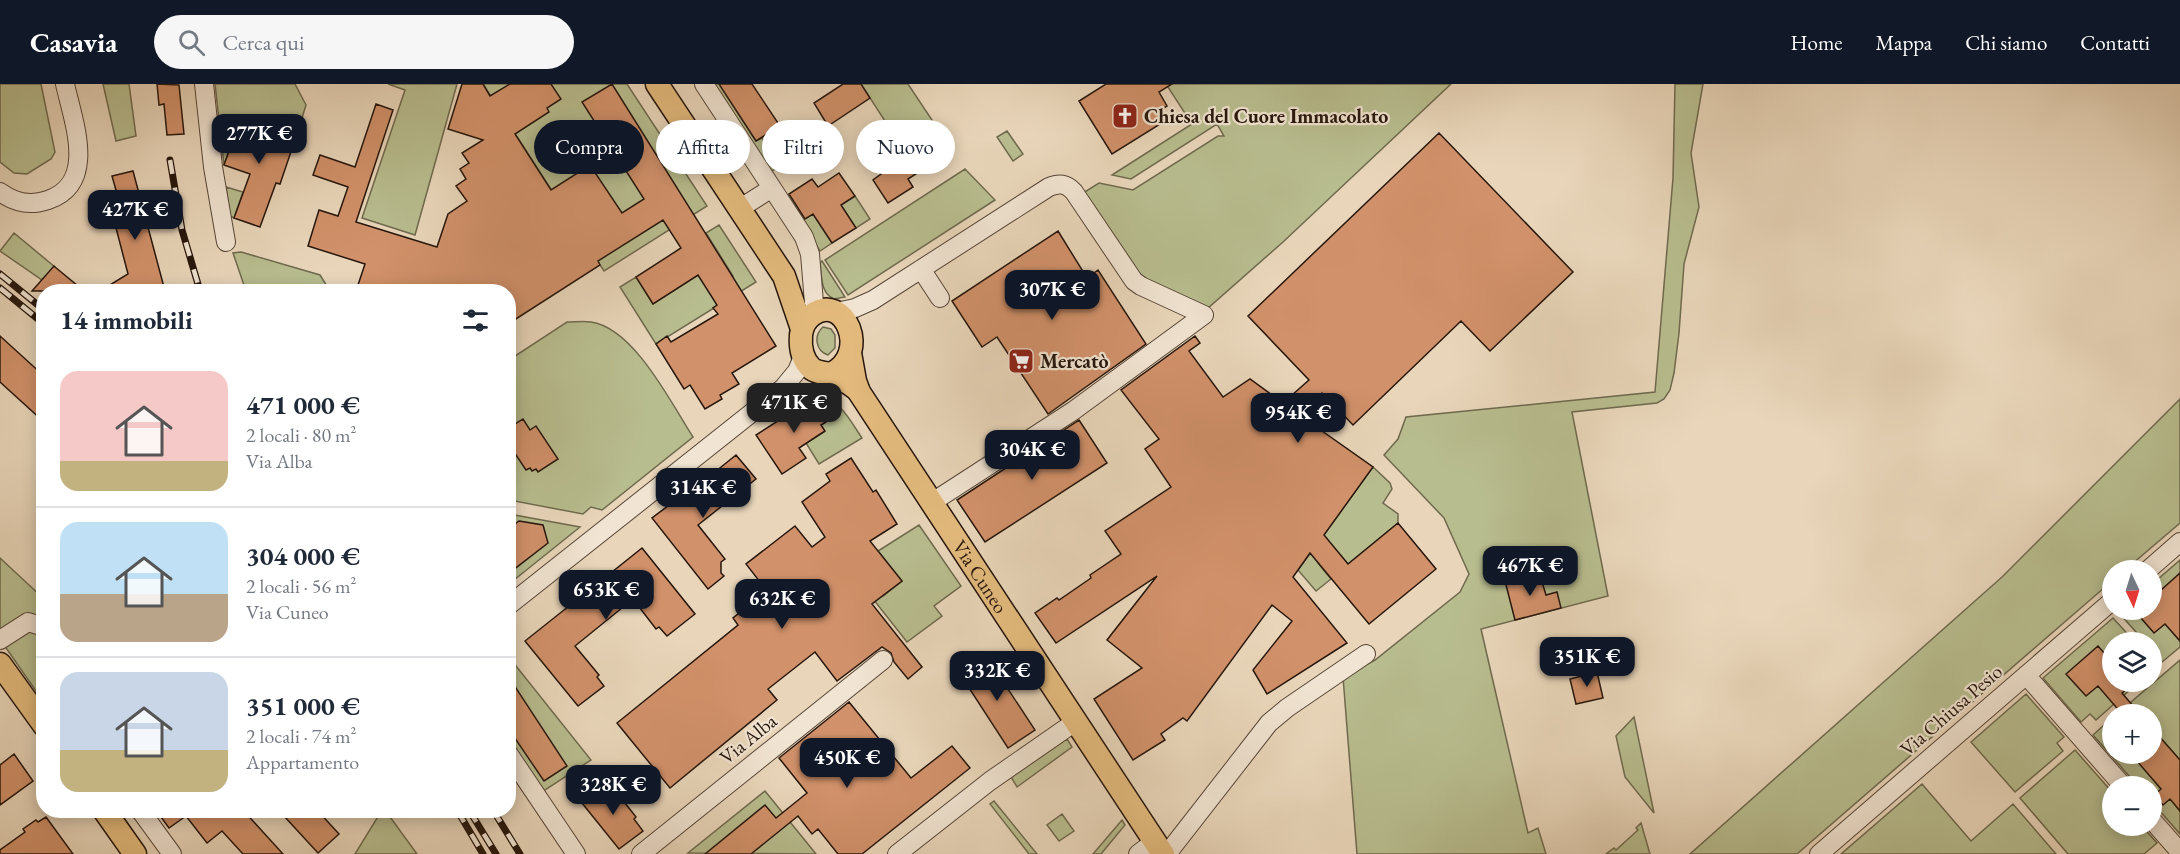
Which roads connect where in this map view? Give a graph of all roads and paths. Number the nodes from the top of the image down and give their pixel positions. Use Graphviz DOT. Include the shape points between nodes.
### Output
graph roads {
  1 [pos="64,84"];
  2 [pos="204,84"];
  3 [pos="657,84"];
  4 [pos="705,84"];
  5 [pos="772,188"];
  6 [pos="5,196"];
  7 [pos="739,209"];
  8 [pos="226,241"];
  9 [pos="921,269"];
  10 [pos="784,276"];
  11 [pos="940,298"];
  12 [pos="873,300"];
  13 [pos="825,308"];
  14 [pos="802,329"];
  15 [pos="850,330"];
  16 [pos="850,354"];
  17 [pos="803,357"];
  18 [pos="826,374"];
  19 [pos="783,388"];
  20 [pos="858,390"];
  21 [pos="931,503"];
  22 [pos="2180,542"];
  23 [pos="2159,560"];
  24 [pos="516,600"];
  25 [pos="2102,610"];
  26 [pos="36,624"];
  27 [pos="0,640"];
  28 [pos="1365,654"];
  29 [pos="883,660"];
  30 [pos="0,664"];
  31 [pos="2026,675"];
  32 [pos="36,714"];
  33 [pos="1075,722"];
  34 [pos="516,765"];
  35 [pos="2114,776"];
  36 [pos="117,818"];
  37 [pos="146,818"];
  38 [pos="2162,832"];
  39 [pos="1156,851"];
  40 [pos="2180,852"];
  41 [pos="135,854"];
  42 [pos="172,854"];
  43 [pos="576,854"];
  44 [pos="641,854"];
  45 [pos="897,854"];
  46 [pos="1819,854"];
  1 -- 6 [label="street" via="79,149 77,172 64,192 40,203"];
  2 -- 8 [label="street"];
  3 -- 7 [label="main road"];
  4 -- 5 [label="street"];
  5 -- 7 [label="street"];
  5 -- 13 [label="street" via="807,246"];
  7 -- 10 [label="main road"];
  9 -- 11 [label="street"];
  9 -- 12 [label="street"];
  9 -- 21 [label="street" via="1049,187 1061,184 1071,188 1138,284 1204,315 1073,411"];
  10 -- 13 [label="main road"];
  10 -- 14 [label="main road"];
  12 -- 13 [label="street" via="855,308"];
  12 -- 15 [label="street"];
  13 -- 14 [label="main road" via="807,318"];
  13 -- 15 [label="main road" via="842,316"];
  14 -- 17 [label="main road"];
  15 -- 16 [label="main road, Via Cuneo"];
  16 -- 18 [label="main road" via="842,368"];
  16 -- 20 [label="main road, Via Cuneo"];
  17 -- 18 [label="main road, Via Cuneo" via="814,370"];
  17 -- 19 [label="street"];
  18 -- 19 [label="street" via="799,378"];
  18 -- 20 [label="main road, Via Cuneo"];
  19 -- 24 [label="street" via="638,514"];
  20 -- 21 [label="main road, Via Cuneo"];
  21 -- 33 [label="main road, Via Cuneo"];
  22 -- 23 [label="street"];
  25 -- 31 [label="street, Via Chiusa Pesio"];
  26 -- 27 [label="street" via="28,622"];
  28 -- 39 [label="street, Via Cuneo" via="1269,723"];
  29 -- 44 [label="street, Via Alba"];
  30 -- 32 [label="main road"];
  31 -- 35 [label="street"];
  31 -- 46 [label="street, Via Chiusa Pesio"];
  33 -- 39 [label="main road, Via Cuneo"];
  33 -- 45 [label="street" via="990,781"];
  34 -- 43 [label="street"];
  36 -- 41 [label="main road"];
  37 -- 42 [label="street"];
  38 -- 40 [label="street"];
}
